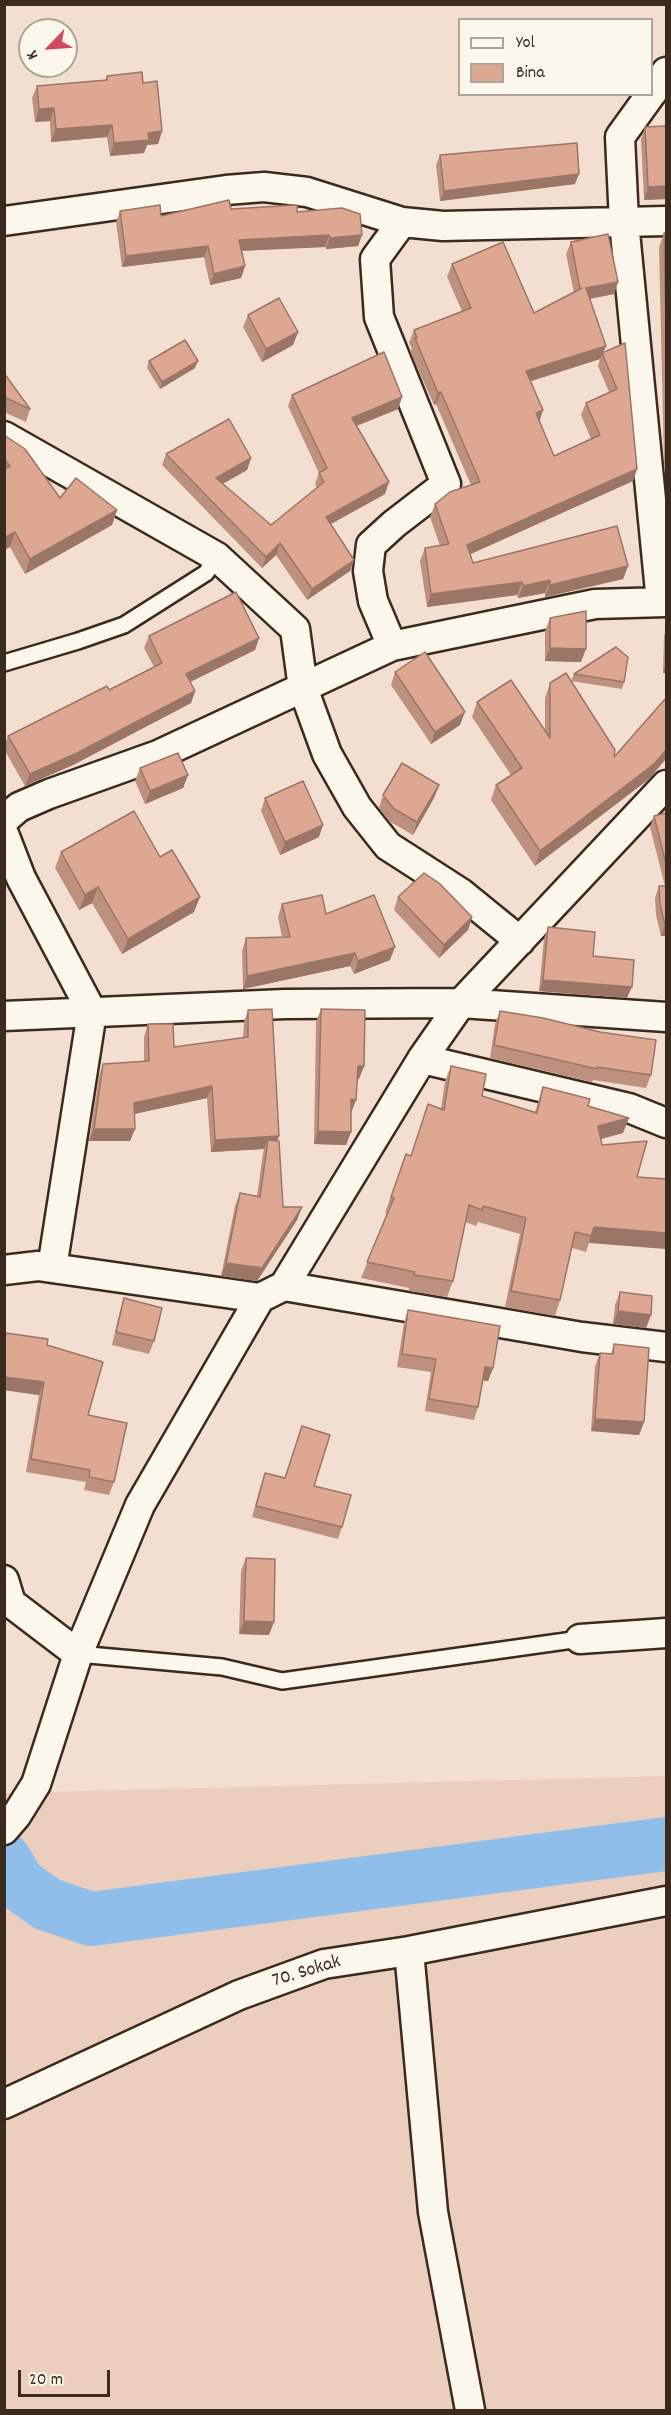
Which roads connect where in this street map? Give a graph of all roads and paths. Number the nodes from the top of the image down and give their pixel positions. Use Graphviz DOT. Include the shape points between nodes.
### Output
graph roads {
  1 [pos="666,72"];
  2 [pos="653,91"];
  3 [pos="650,96"];
  4 [pos="4,221"];
  5 [pos="666,221"];
  6 [pos="402,222"];
  7 [pos="624,222"];
  8 [pos="4,436"];
  9 [pos="217,557"];
  10 [pos="664,602"];
  11 [pos="392,646"];
  12 [pos="4,663"];
  13 [pos="303,688"];
  14 [pos="666,785"];
  15 [pos="4,820"];
  16 [pos="4,834"];
  17 [pos="520,941"];
  18 [pos="461,1003"];
  19 [pos="92,1012"];
  20 [pos="4,1016"];
  21 [pos="666,1017"];
  22 [pos="422,1059"];
  23 [pos="666,1123"];
  24 [pos="52,1268"];
  25 [pos="4,1270"];
  26 [pos="272,1292"];
  27 [pos="666,1347"];
  28 [pos="4,1580"];
  29 [pos="666,1633"];
  30 [pos="580,1639"];
  31 [pos="78,1654"];
  32 [pos="10,1823"];
  33 [pos="666,1901"];
  34 [pos="409,1951"];
  35 [pos="4,2104"];
  36 [pos="470,2410"];
  1 -- 2 [label="street"];
  3 -- 7 [label="street" via="620,137"];
  4 -- 6 [label="street" via="264,187 307,192"];
  5 -- 7 [label="street"];
  6 -- 7 [label="street" via="443,226"];
  6 -- 11 [label="street" via="375,259 379,317 446,484 371,545 368,571 373,601"];
  7 -- 10 [label="street"];
  8 -- 9 [label="street"];
  9 -- 12 [label="lane" via="206,573 124,625"];
  9 -- 13 [label="street" via="295,629"];
  10 -- 11 [label="street" via="595,604"];
  11 -- 13 [label="street"];
  13 -- 15 [label="street" via="158,755 19,807"];
  13 -- 17 [label="street" via="327,754 357,807 388,846 461,892"];
  14 -- 17 [label="street"];
  16 -- 19 [label="street" via="21,878"];
  17 -- 18 [label="street"];
  18 -- 19 [label="street" via="285,1004"];
  18 -- 21 [label="street"];
  18 -- 22 [label="street"];
  19 -- 20 [label="street"];
  19 -- 24 [label="street"];
  22 -- 23 [label="street" via="629,1108"];
  22 -- 26 [label="street"];
  24 -- 25 [label="street"];
  24 -- 26 [label="street"];
  26 -- 27 [label="street"];
  26 -- 31 [label="street" via="140,1505"];
  28 -- 31 [label="street" via="11,1603"];
  29 -- 30 [label="street"];
  30 -- 31 [label="lane" via="282,1681 222,1667"];
  31 -- 32 [label="street" via="36,1784"];
  33 -- 34 [label="street, 70. Sokak"];
  34 -- 35 [label="street, 70. Sokak" via="324,1964 239,1995"];
  34 -- 36 [label="street" via="433,2212"];
}
